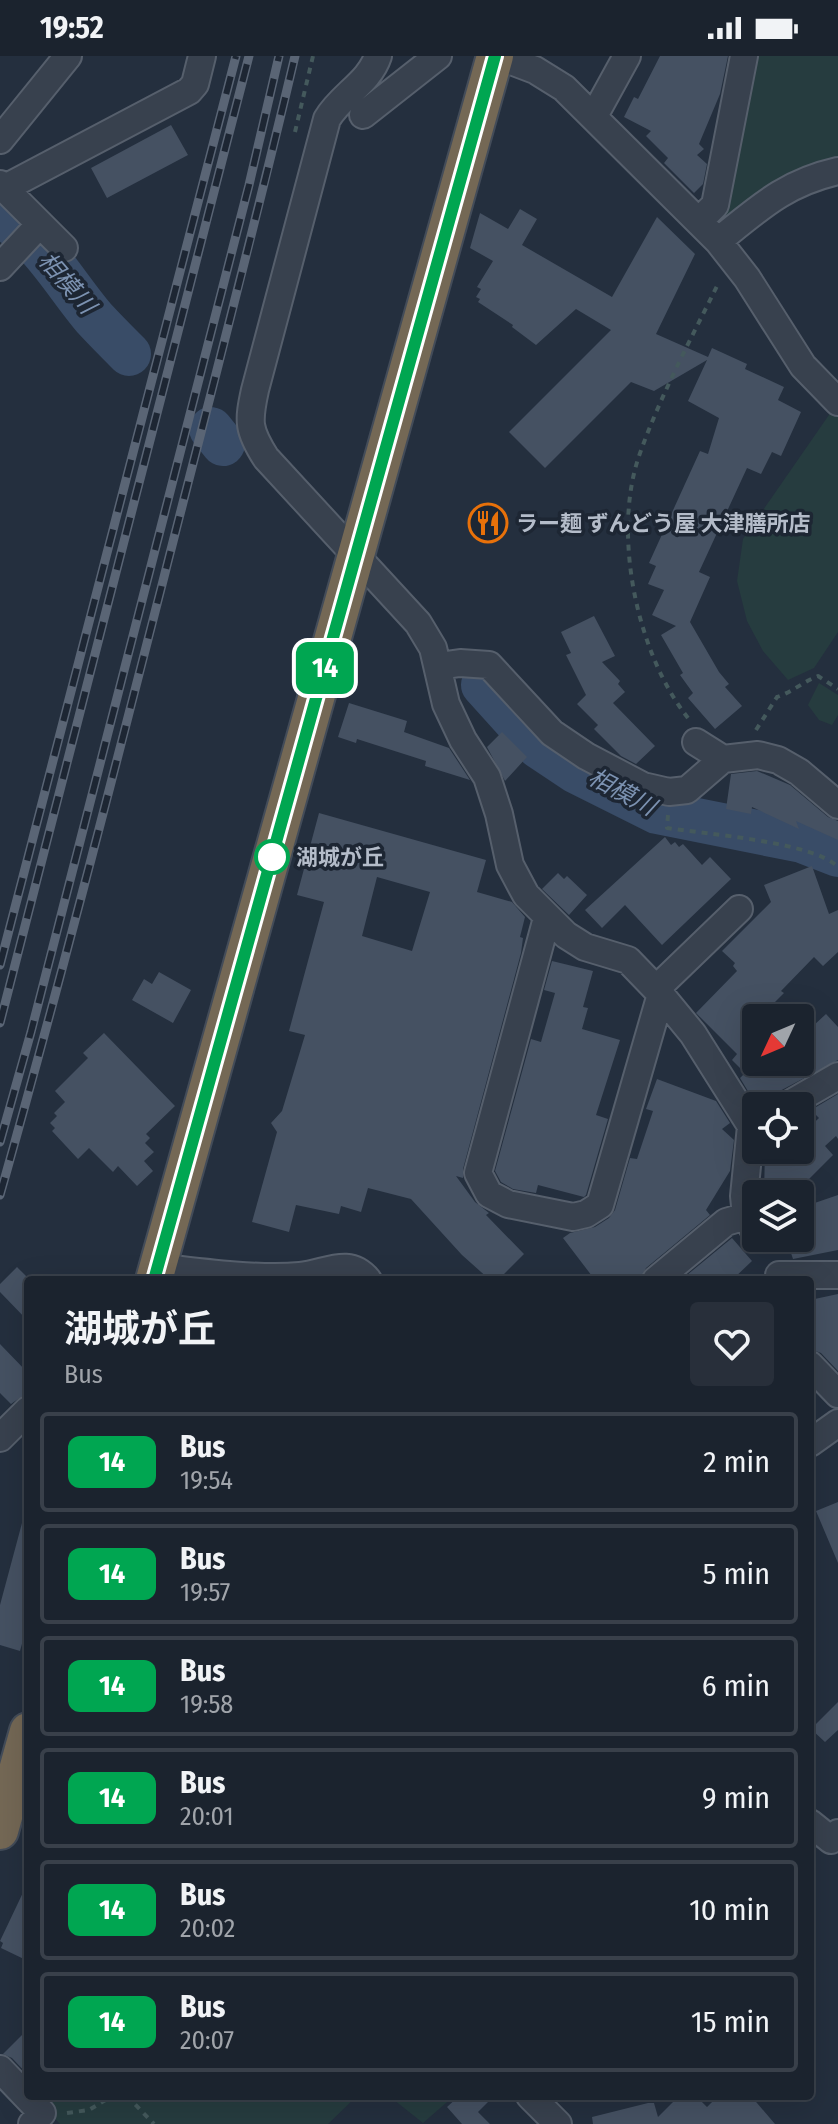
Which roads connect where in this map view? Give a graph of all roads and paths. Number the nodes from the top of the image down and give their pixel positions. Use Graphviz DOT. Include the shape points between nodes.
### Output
graph roads {
  1 [pos="46,56"];
  2 [pos="68,56"];
  3 [pos="202,56"];
  4 [pos="378,56"];
  5 [pos="438,56"];
  6 [pos="497,56"];
  7 [pos="627,56"];
  8 [pos="744,56"];
  9 [pos="0,111"];
  10 [pos="363,115"];
  11 [pos="594,116"];
  12 [pos="0,140"];
  13 [pos="838,171"];
  14 [pos="2,186"];
  15 [pos="699,221"];
  16 [pos="22,243"];
  17 [pos="64,248"];
  18 [pos="724,249"];
  19 [pos="838,402"];
  20 [pos="357,555"];
  21 [pos="439,666"];
  22 [pos="838,689"];
  23 [pos="754,732"];
  24 [pos="696,742"];
  25 [pos="723,759"];
  26 [pos="838,805"];
  27 [pos="667,826"];
  28 [pos="838,867"];
  29 [pos="739,909"];
  30 [pos="547,918"];
  31 [pos="659,991"];
  32 [pos="838,1076"];
  33 [pos="810,1092"];
  34 [pos="742,1108"];
  35 [pos="742,1226"];
  36 [pos="765,1252"];
  37 [pos="155,1274"];
  38 [pos="838,1275"];
  39 [pos="278,1276"];
  40 [pos="304,1276"];
  41 [pos="365,1276"];
  42 [pos="661,1276"];
  43 [pos="778,1276"];
  44 [pos="808,1276"];
  45 [pos="814,1369"];
  46 [pos="838,1394"];
  47 [pos="24,1414"];
  48 [pos="838,1423"];
  49 [pos="0,1438"];
  50 [pos="814,1440"];
  51 [pos="24,1745"];
  52 [pos="814,1826"];
  53 [pos="0,1831"];
  54 [pos="838,1833"];
  55 [pos="0,2069"];
  56 [pos="105,2100"];
  57 [pos="131,2100"];
  58 [pos="534,2100"];
  59 [pos="37,2118"];
  60 [pos="154,2124"];
  61 [pos="558,2124"];
  1 -- 9 [label="street"];
  2 -- 12 [label="street"];
  3 -- 14 [label="street" via="189,91"];
  4 -- 20 [label="street" via="374,68 327,119 249,420 266,458"];
  5 -- 10 [label="street"];
  6 -- 11 [label="street" via="551,79"];
  6 -- 20 [label="highway"];
  7 -- 11 [label="street"];
  8 -- 15 [label="street" via="715,205"];
  11 -- 15 [label="street"];
  13 -- 18 [label="street" via="809,177 774,196"];
  14 -- 16 [label="street"];
  15 -- 18 [label="street"];
  16 -- 17 [label="street"];
  18 -- 19 [label="street" via="803,366"];
  18 -- 24 [label="path" via="638,458 630,506 633,588 643,628 671,697 694,727"];
  20 -- 21 [label="street" via="418,623"];
  20 -- 37 [label="highway"];
  21 -- 25 [label="street" via="489,665 552,733 643,786 687,790"];
  21 -- 30 [label="street" via="446,704 487,777 510,865 526,895"];
  22 -- 23 [label="path" via="818,676 804,681 777,697"];
  24 -- 25 [label="street"];
  25 -- 26 [label="street" via="758,755 778,760"];
  27 -- 28 [label="path" via="803,850"];
  29 -- 31 [label="street"];
  30 -- 31 [label="street" via="585,947 628,960"];
  30 -- 31 [label="street" via="478,1173 489,1194 508,1204 573,1217 600,1205"];
  31 -- 34 [label="street"];
  32 -- 33 [label="street"];
  35 -- 42 [label="street" via="726,1222"];
  36 -- 43 [label="street"];
  37 -- 39 [label="street"];
  38 -- 44 [label="street"];
  40 -- 41 [label="street" via="349,1266"];
  45 -- 46 [label="street"];
  47 -- 49 [label="street"];
  48 -- 50 [label="street"];
  51 -- 53 [label="highway"];
  52 -- 54 [label="street" via="831,1840"];
  55 -- 59 [label="street"];
  56 -- 59 [label="path" via="89,2110"];
  57 -- 60 [label="path"];
  58 -- 61 [label="street"];
}
